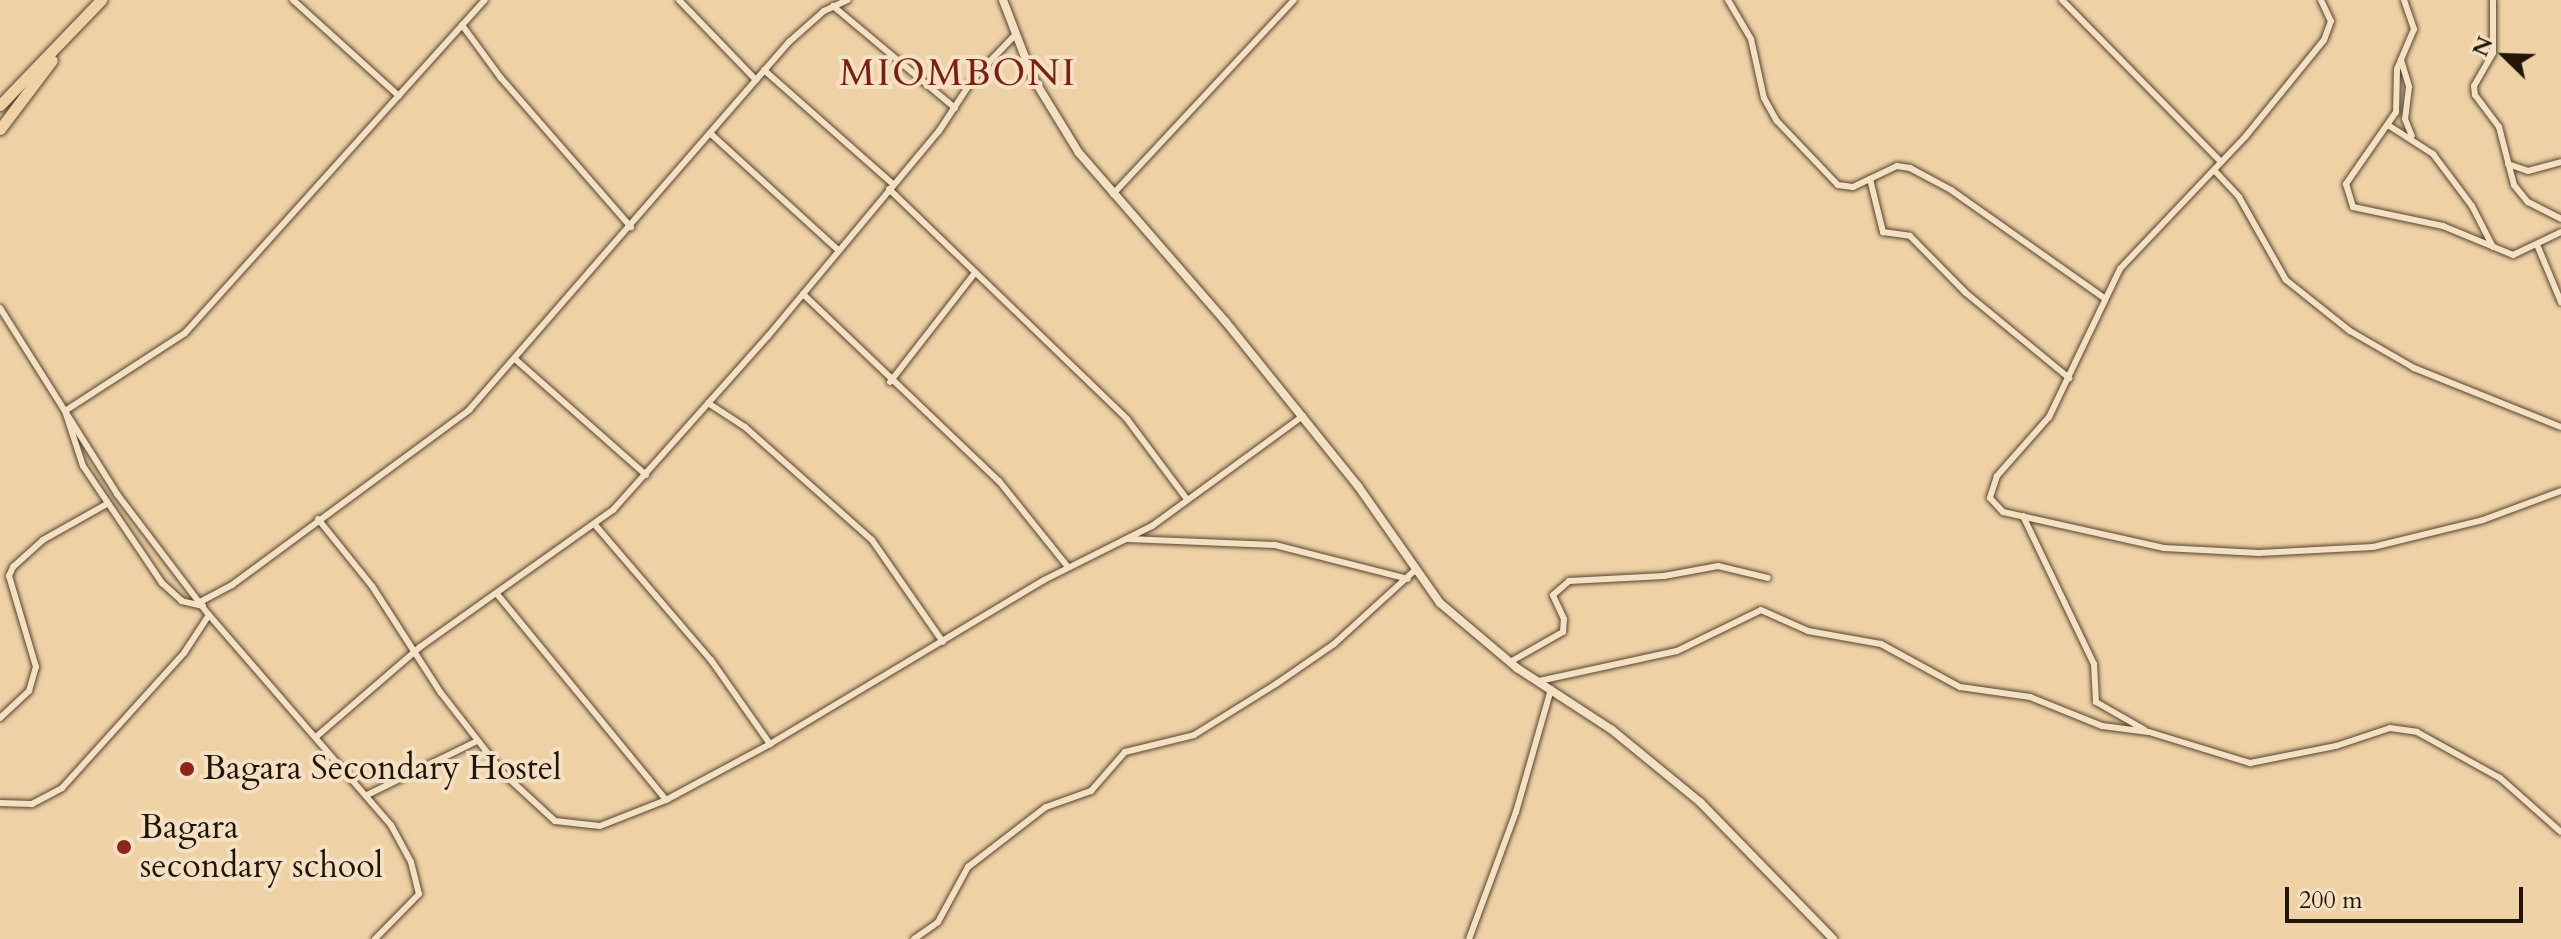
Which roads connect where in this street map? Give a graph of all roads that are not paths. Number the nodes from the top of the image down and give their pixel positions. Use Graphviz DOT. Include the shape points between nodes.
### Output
graph roads {
  1 [pos="101,0"];
  2 [pos="293,0"];
  3 [pos="485,0"];
  4 [pos="679,0"];
  5 [pos="848,0"];
  6 [pos="1003,0"];
  7 [pos="1294,0"];
  8 [pos="1728,0"];
  9 [pos="2062,0"];
  10 [pos="2321,0"];
  11 [pos="2404,0"];
  12 [pos="2493,0"];
  13 [pos="833,6"];
  14 [pos="462,25"];
  15 [pos="76,27"];
  16 [pos="1015,35"];
  17 [pos="2401,60"];
  18 [pos="764,70"];
  19 [pos="756,80"];
  20 [pos="399,96"];
  21 [pos="0,105"];
  22 [pos="955,108"];
  23 [pos="2,122"];
  24 [pos="2388,125"];
  25 [pos="711,134"];
  26 [pos="2412,136"];
  27 [pos="2221,162"];
  28 [pos="2561,162"];
  29 [pos="2508,164"];
  30 [pos="2214,170"];
  31 [pos="1870,179"];
  32 [pos="891,186"];
  33 [pos="1113,194"];
  34 [pos="2561,219"];
  35 [pos="631,227"];
  36 [pos="2561,232"];
  37 [pos="2538,247"];
  38 [pos="837,249"];
  39 [pos="2495,251"];
  40 [pos="975,273"];
  41 [pos="803,294"];
  42 [pos="2104,298"];
  43 [pos="2561,302"];
  44 [pos="0,308"];
  45 [pos="515,359"];
  46 [pos="2069,378"];
  47 [pos="890,382"];
  48 [pos="708,403"];
  49 [pos="65,411"];
  50 [pos="1303,416"];
  51 [pos="2561,427"];
  52 [pos="646,475"];
  53 [pos="2561,491"];
  54 [pos="1186,498"];
  55 [pos="107,504"];
  56 [pos="2023,516"];
  57 [pos="318,519"];
  58 [pos="596,526"];
  59 [pos="1125,539"];
  60 [pos="1068,567"];
  61 [pos="1411,575"];
  62 [pos="1768,578"];
  63 [pos="497,594"];
  64 [pos="201,604"];
  65 [pos="209,615"];
  66 [pos="943,642"];
  67 [pos="414,652"];
  68 [pos="1510,662"];
  69 [pos="1539,681"];
  70 [pos="1551,689"];
  71 [pos="0,718"];
  72 [pos="2149,732"];
  73 [pos="317,736"];
  74 [pos="477,741"];
  75 [pos="770,744"];
  76 [pos="367,795"];
  77 [pos="666,800"];
  78 [pos="0,803"];
  79 [pos="2561,832"];
  80 [pos="375,939"];
  81 [pos="914,939"];
  82 [pos="1469,939"];
  83 [pos="1833,939"];
  1 -- 15 [label="highway"];
  2 -- 20 [label="street"];
  3 -- 14 [label="street"];
  4 -- 19 [label="street"];
  5 -- 13 [label="street"];
  6 -- 16 [label="street"];
  7 -- 33 [label="street"];
  8 -- 31 [label="street" via="1751,39 1764,98 1777,121 1838,185 1853,187"];
  9 -- 27 [label="street"];
  10 -- 27 [label="street" via="2331,21 2324,40"];
  11 -- 17 [label="street" via="2414,29"];
  12 -- 29 [label="street" via="2493,53 2473,91 2499,127"];
  13 -- 18 [label="street" via="812,20"];
  13 -- 22 [label="street"];
  14 -- 20 [label="street"];
  14 -- 35 [label="street" via="510,89"];
  15 -- 21 [label="highway"];
  15 -- 23 [label="highway"];
  16 -- 22 [label="street" via="973,79"];
  16 -- 33 [label="street" via="1058,124"];
  17 -- 24 [label="street" via="2398,102"];
  17 -- 26 [label="street" via="2409,87 2405,119"];
  18 -- 19 [label="street"];
  18 -- 32 [label="street"];
  19 -- 25 [label="street"];
  20 -- 49 [label="street" via="185,333"];
  22 -- 32 [label="street"];
  24 -- 26 [label="street"];
  24 -- 39 [label="street" via="2346,184 2353,207 2443,226"];
  25 -- 35 [label="street"];
  25 -- 38 [label="street"];
  26 -- 39 [label="street" via="2468,199"];
  27 -- 30 [label="street"];
  28 -- 29 [label="street" via="2528,171"];
  29 -- 34 [label="street" via="2521,195"];
  30 -- 42 [label="street" via="2137,247"];
  30 -- 51 [label="street" via="2252,217 2286,280 2350,331 2414,368"];
  31 -- 42 [label="street" via="1897,166 1927,175"];
  31 -- 46 [label="street" via="1883,232 1910,236 1966,293"];
  32 -- 38 [label="street"];
  32 -- 40 [label="street"];
  33 -- 50 [label="street"];
  35 -- 45 [label="street"];
  36 -- 37 [label="street"];
  37 -- 39 [label="street" via="2513,255"];
  37 -- 43 [label="street"];
  38 -- 41 [label="street"];
  40 -- 47 [label="street"];
  40 -- 54 [label="street" via="1127,419"];
  41 -- 47 [label="street"];
  41 -- 48 [label="street"];
  42 -- 46 [label="street"];
  44 -- 49 [label="street"];
  45 -- 52 [label="street"];
  45 -- 57 [label="street" via="437,437"];
  46 -- 56 [label="street" via="2035,436 1991,484 1995,505"];
  47 -- 60 [label="street" via="999,481"];
  48 -- 52 [label="street"];
  48 -- 66 [label="street" via="745,427 849,517 890,561"];
  49 -- 55 [label="street" via="83,466"];
  49 -- 64 [label="street" via="117,494"];
  50 -- 54 [label="street"];
  50 -- 61 [label="street" via="1376,509"];
  52 -- 58 [label="street"];
  53 -- 56 [label="street" via="2483,520 2344,551 2164,548"];
  54 -- 59 [label="street" via="1152,526"];
  55 -- 64 [label="street" via="171,593"];
  55 -- 71 [label="street" via="43,540 13,567 9,576 36,667 29,691"];
  56 -- 72 [label="street" via="2094,664 2096,702"];
  57 -- 64 [label="street"];
  57 -- 67 [label="street" via="372,586"];
  58 -- 63 [label="street"];
  58 -- 75 [label="street" via="711,660"];
  59 -- 60 [label="street"];
  59 -- 61 [label="street" via="1275,545"];
  60 -- 66 [label="street"];
  61 -- 68 [label="street"];
  61 -- 81 [label="street" via="1334,644 1263,693 1194,735 1125,752 1091,791 1046,807 968,867 938,922"];
  62 -- 68 [label="street" via="1718,566 1664,576 1569,581 1553,595 1564,619 1563,632"];
  63 -- 67 [label="street"];
  63 -- 77 [label="street"];
  64 -- 65 [label="street"];
  65 -- 73 [label="street"];
  65 -- 78 [label="street" via="184,653 62,788 32,804"];
  66 -- 75 [label="street"];
  67 -- 73 [label="street"];
  67 -- 74 [label="street"];
  68 -- 69 [label="street"];
  69 -- 70 [label="street"];
  69 -- 72 [label="street" via="1677,651 1761,610 1808,631 1881,644 1960,687 2030,697 2102,726"];
  70 -- 82 [label="street" via="1516,812"];
  70 -- 83 [label="street" via="1700,802"];
  72 -- 79 [label="street" via="2250,763 2336,746 2390,728 2417,732 2500,778"];
  73 -- 76 [label="street"];
  74 -- 76 [label="street"];
  74 -- 77 [label="street" via="534,806 570,826 600,826"];
  75 -- 77 [label="street"];
  76 -- 80 [label="street" via="391,825 420,884 413,905"];
}
